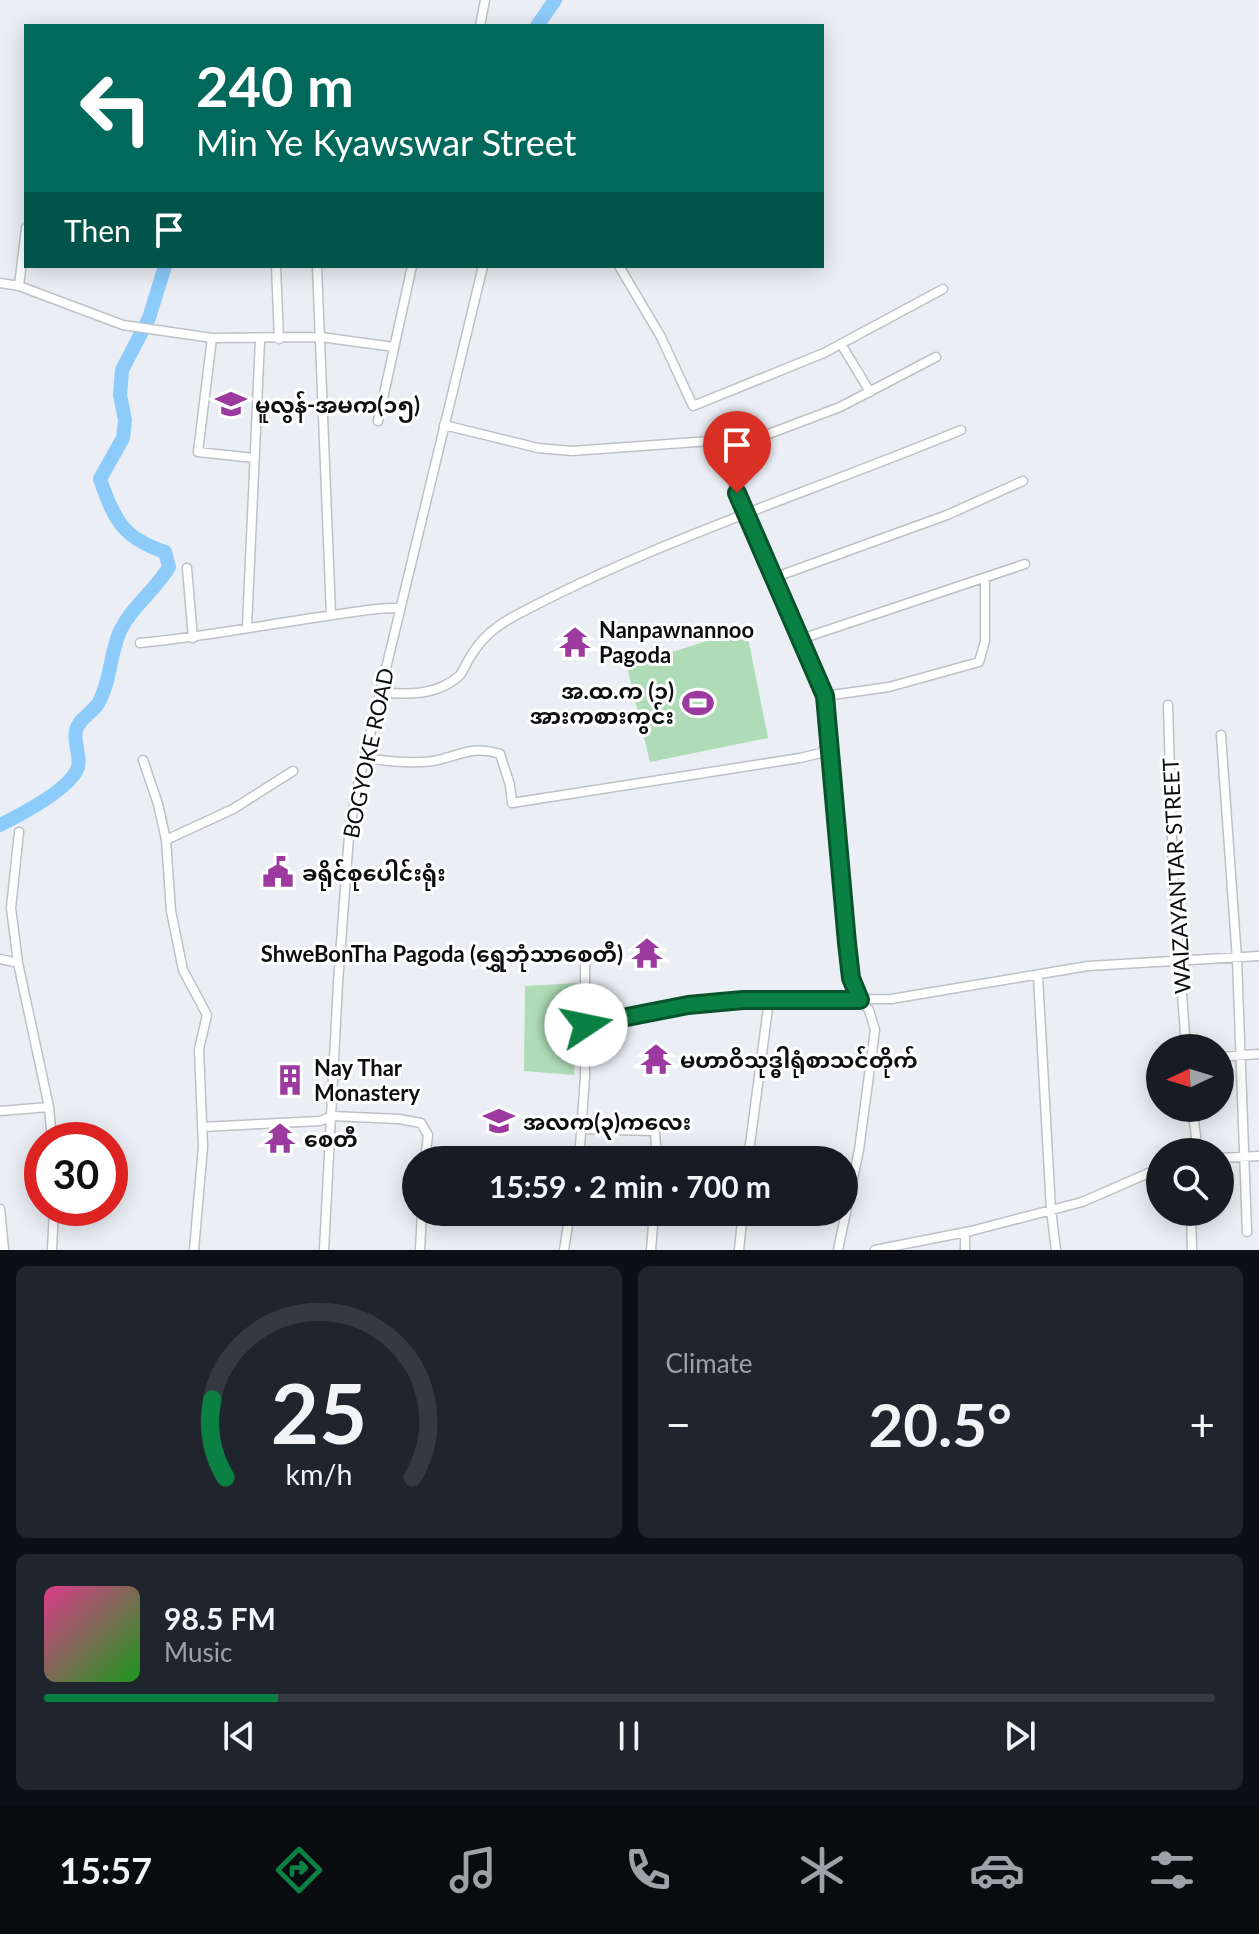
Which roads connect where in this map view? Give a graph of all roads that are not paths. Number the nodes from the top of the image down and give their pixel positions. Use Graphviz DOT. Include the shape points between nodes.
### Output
graph roads {
  1 [pos="485,0"];
  2 [pos="480,24"];
  3 [pos="24,245"];
  4 [pos="276,268"];
  5 [pos="317,268"];
  6 [pos="412,268"];
  7 [pos="483,268"];
  8 [pos="620,268"];
  9 [pos="0,283"];
  10 [pos="19,286"];
  11 [pos="943,289"];
  12 [pos="321,337"];
  13 [pos="212,338"];
  14 [pos="279,339"];
  15 [pos="260,340"];
  16 [pos="841,344"];
  17 [pos="394,347"];
  18 [pos="936,357"];
  19 [pos="870,392"];
  20 [pos="378,421"];
  21 [pos="444,425"];
  22 [pos="961,430"];
  23 [pos="721,452"];
  24 [pos="254,458"];
  25 [pos="1023,481"];
  26 [pos="745,514"];
  27 [pos="1025,564"];
  28 [pos="187,568"];
  29 [pos="773,578"];
  30 [pos="985,578"];
  31 [pos="400,608"];
  32 [pos="331,615"];
  33 [pos="247,627"];
  34 [pos="193,638"];
  35 [pos="801,639"];
  36 [pos="140,643"];
  37 [pos="379,692"];
  38 [pos="825,696"];
  39 [pos="1168,705"];
  40 [pos="1221,735"];
  41 [pos="829,740"];
  42 [pos="364,758"];
  43 [pos="143,760"];
  44 [pos="293,771"];
  45 [pos="19,832"];
  46 [pos="166,840"];
  47 [pos="1259,956"];
  48 [pos="0,959"];
  49 [pos="1237,959"];
  50 [pos="1179,960"];
  51 [pos="18,963"];
  52 [pos="585,966"];
  53 [pos="1038,976"];
  54 [pos="769,1000"];
  55 [pos="860,1000"];
  56 [pos="586,1025"];
  57 [pos="1185,1034"];
  58 [pos="1259,1054"];
  59 [pos="1240,1055"];
  60 [pos="1234,1056"];
  61 [pos="49,1107"];
  62 [pos="0,1111"];
  63 [pos="332,1116"];
  64 [pos="50,1122"];
  65 [pos="202,1127"];
  66 [pos="582,1129"];
  67 [pos="427,1146"];
  68 [pos="580,1146"];
  69 [pos="656,1146"];
  70 [pos="750,1146"];
  71 [pos="1259,1156"];
  72 [pos="1234,1157"];
  73 [pos="1246,1157"];
  74 [pos="1146,1174"];
  75 [pos="0,1209"];
  76 [pos="1051,1210"];
  77 [pos="53,1226"];
  78 [pos="421,1226"];
  79 [pos="568,1226"];
  80 [pos="653,1226"];
  81 [pos="742,1226"];
  82 [pos="1191,1226"];
  83 [pos="965,1232"];
  84 [pos="1247,1232"];
  85 [pos="4,1250"];
  86 [pos="52,1250"];
  87 [pos="194,1250"];
  88 [pos="324,1250"];
  89 [pos="420,1250"];
  90 [pos="564,1250"];
  91 [pos="651,1250"];
  92 [pos="739,1250"];
  93 [pos="838,1250"];
  94 [pos="875,1250"];
  95 [pos="965,1250"];
  96 [pos="1056,1250"];
  97 [pos="1192,1250"];
  1 -- 2 [label="street"];
  3 -- 10 [label="street"];
  4 -- 14 [label="street"];
  5 -- 12 [label="street"];
  6 -- 17 [label="street"];
  7 -- 21 [label="street, BOGYOKE ROAD"];
  8 -- 16 [label="street" via="693,406"];
  9 -- 10 [label="street"];
  10 -- 13 [label="street" via="123,325"];
  11 -- 16 [label="street"];
  12 -- 14 [label="street"];
  12 -- 17 [label="street"];
  12 -- 32 [label="street"];
  13 -- 15 [label="street"];
  13 -- 24 [label="street" via="198,452"];
  14 -- 15 [label="street"];
  15 -- 24 [label="street"];
  16 -- 19 [label="street"];
  17 -- 20 [label="street"];
  18 -- 19 [label="street"];
  19 -- 23 [label="street"];
  21 -- 23 [label="street" via="538,448 572,451 710,441"];
  21 -- 31 [label="street, BOGYOKE ROAD"];
  22 -- 26 [label="street"];
  23 -- 26 [label="street"];
  24 -- 33 [label="street"];
  25 -- 29 [label="street" via="947,515"];
  26 -- 29 [label="street"];
  26 -- 37 [label="street" via="510,619 483,636 460,675 441,685 413,696"];
  27 -- 30 [label="street"];
  28 -- 34 [label="street"];
  29 -- 35 [label="street"];
  30 -- 35 [label="street"];
  30 -- 38 [label="street" via="985,641 979,662 889,687"];
  31 -- 32 [label="street"];
  31 -- 37 [label="street, BOGYOKE ROAD"];
  32 -- 33 [label="street"];
  33 -- 34 [label="street"];
  34 -- 36 [label="street"];
  35 -- 38 [label="street"];
  37 -- 42 [label="street, BOGYOKE ROAD"];
  38 -- 41 [label="street"];
  39 -- 50 [label="street, WAIZAYANTAR STREET"];
  40 -- 49 [label="street"];
  41 -- 42 [label="street" via="821,753 800,758 512,803 500,754 483,749 398,763"];
  41 -- 55 [label="street" via="851,978"];
  42 -- 63 [label="street, BOGYOKE ROAD" via="349,836"];
  43 -- 46 [label="street"];
  44 -- 46 [label="street" via="233,809"];
  45 -- 51 [label="street" via="11,908"];
  46 -- 65 [label="street" via="171,911 183,970 207,1015 199,1049"];
  47 -- 49 [label="street"];
  48 -- 51 [label="street"];
  49 -- 50 [label="street"];
  49 -- 59 [label="street"];
  50 -- 53 [label="street" via="1088,966"];
  50 -- 57 [label="street, WAIZAYANTAR STREET"];
  51 -- 61 [label="street"];
  52 -- 56 [label="street"];
  53 -- 55 [label="street"];
  53 -- 76 [label="street"];
  54 -- 55 [label="street"];
  54 -- 56 [label="street" via="688,1005"];
  54 -- 70 [label="street"];
  55 -- 93 [label="street" via="875,1030 859,1150"];
  56 -- 66 [label="street"];
  58 -- 59 [label="street"];
  59 -- 60 [label="street"];
  59 -- 73 [label="street"];
  61 -- 62 [label="street"];
  61 -- 64 [label="street"];
  63 -- 65 [label="street"];
  63 -- 67 [label="street" via="421,1123"];
  63 -- 88 [label="street, BOGYOKE ROAD"];
  65 -- 87 [label="street"];
  66 -- 68 [label="street"];
  66 -- 69 [label="street" via="652,1131"];
  71 -- 73 [label="street"];
  72 -- 73 [label="street"];
  73 -- 84 [label="street"];
  74 -- 76 [label="street"];
  75 -- 85 [label="street"];
  76 -- 83 [label="street"];
  76 -- 96 [label="street"];
  77 -- 86 [label="street"];
  78 -- 89 [label="street"];
  79 -- 90 [label="street"];
  80 -- 91 [label="street"];
  81 -- 92 [label="street"];
  82 -- 97 [label="street"];
  83 -- 94 [label="street"];
  83 -- 95 [label="street"];
}
